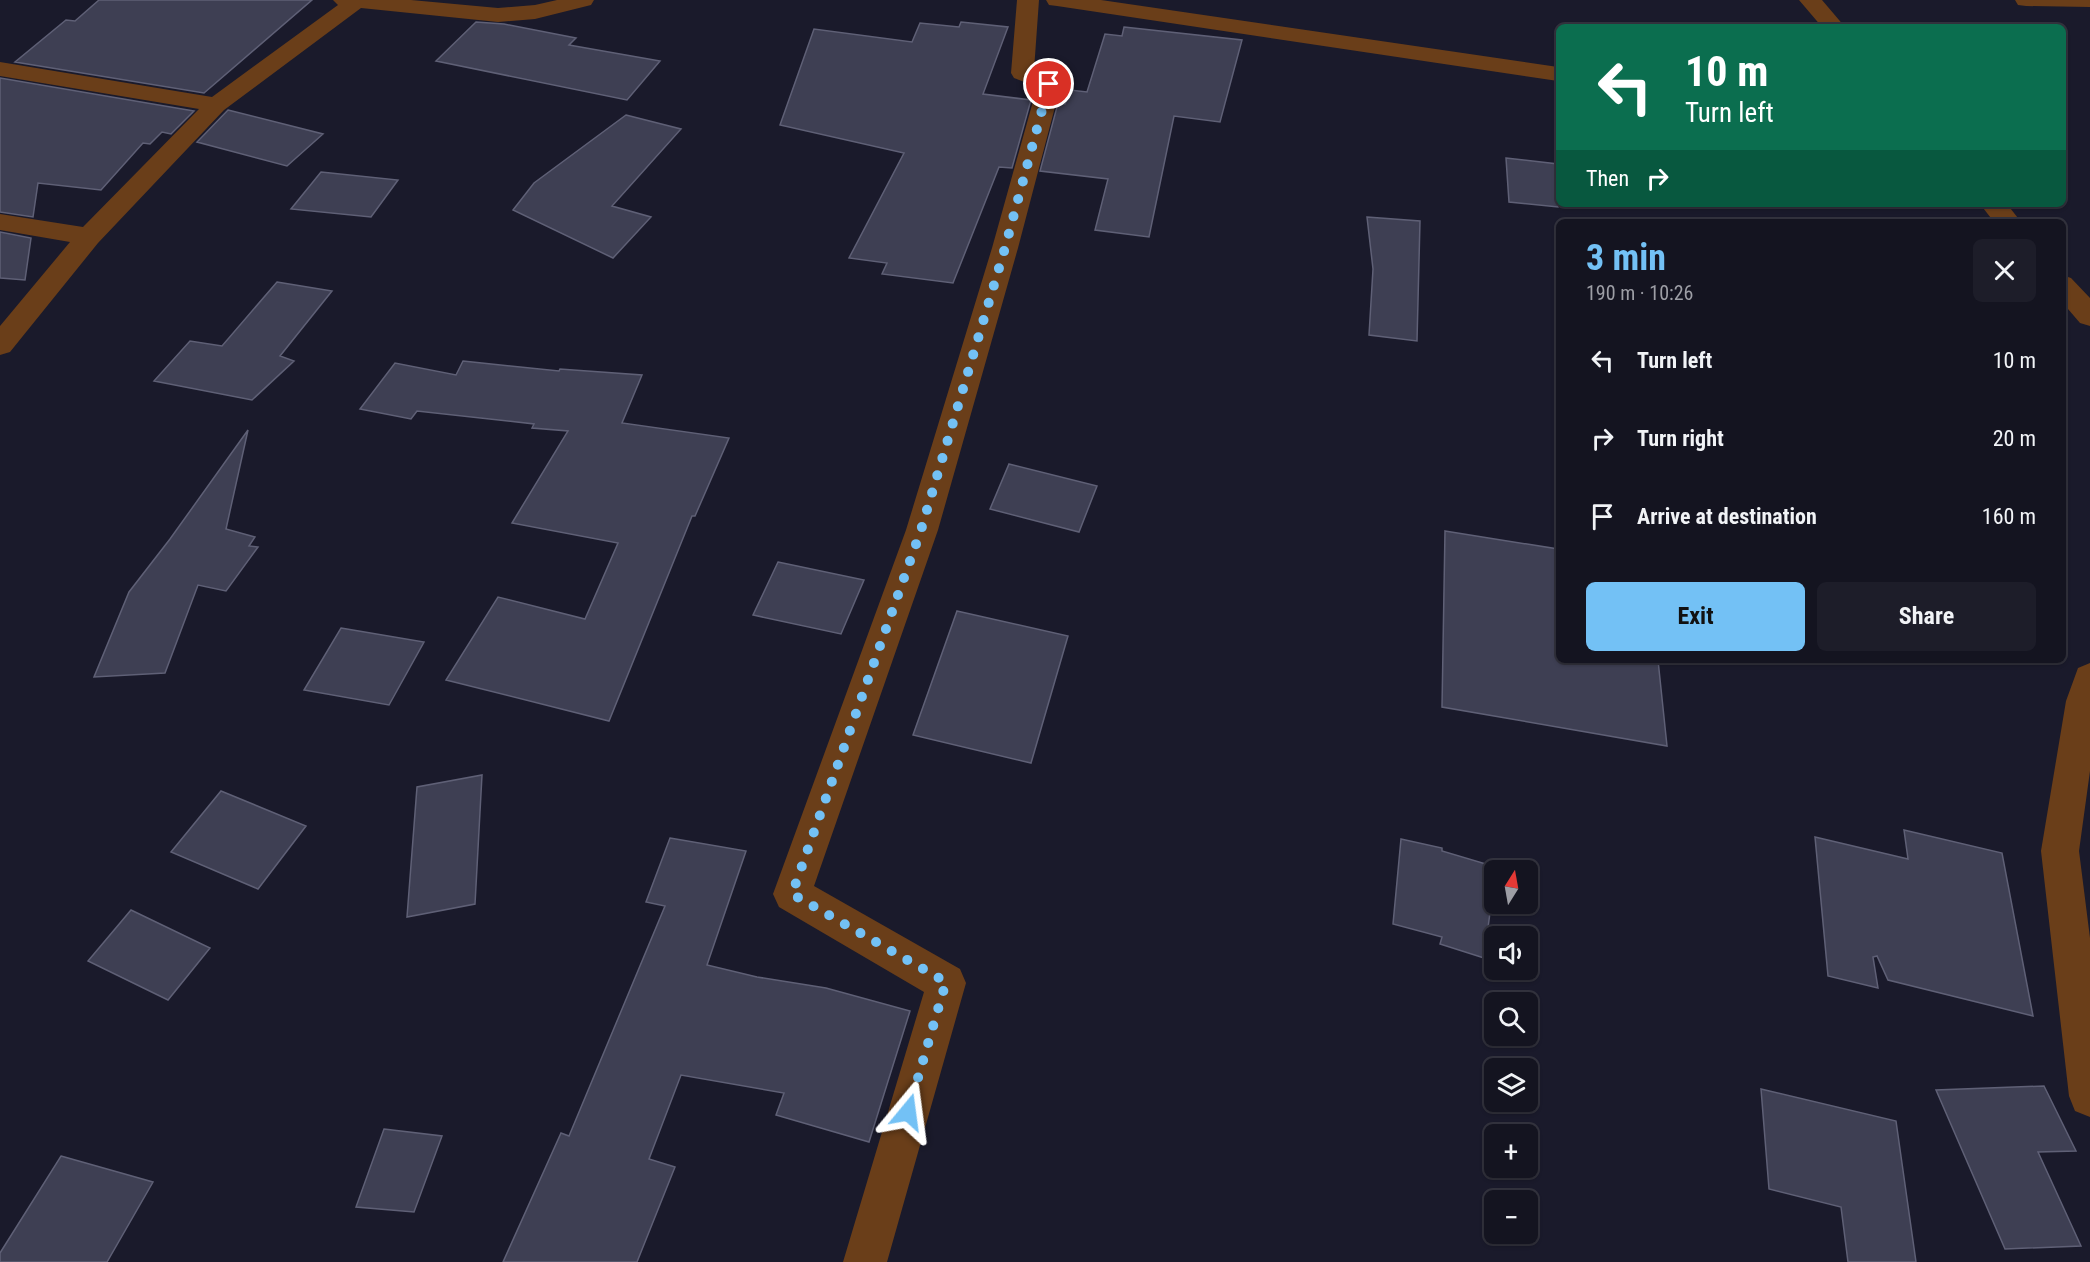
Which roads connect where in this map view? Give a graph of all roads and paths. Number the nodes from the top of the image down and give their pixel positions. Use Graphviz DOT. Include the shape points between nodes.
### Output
graph roads {
  1 [pos="583,0"];
  2 [pos="1028,0"];
  3 [pos="1057,0"];
  4 [pos="1810,0"];
  5 [pos="2026,0"];
  6 [pos="353,1"];
  7 [pos="2090,1"];
  8 [pos="1831,24"];
  9 [pos="0,69"];
  10 [pos="1556,74"];
  11 [pos="216,105"];
  12 [pos="1996,207"];
  13 [pos="2006,219"];
  14 [pos="0,222"];
  15 [pos="89,237"];
  16 [pos="2066,289"];
  17 [pos="2090,316"];
  18 [pos="0,345"];
  19 [pos="2090,678"];
  20 [pos="2090,1096"];
  21 [pos="865,1262"];
  1 -- 6 [label="street" via="535,12 498,15"];
  2 -- 21 [label="street" via="1022,73 1049,84 1002,260 921,530 792,894 946,982"];
  3 -- 10 [label="street"];
  4 -- 8 [label="street"];
  5 -- 7 [label="street"];
  6 -- 11 [label="street"];
  9 -- 11 [label="street"];
  11 -- 15 [label="street"];
  12 -- 13 [label="street"];
  14 -- 15 [label="street"];
  15 -- 18 [label="street"];
  16 -- 17 [label="street"];
  19 -- 20 [label="street" via="2060,851"];
}
